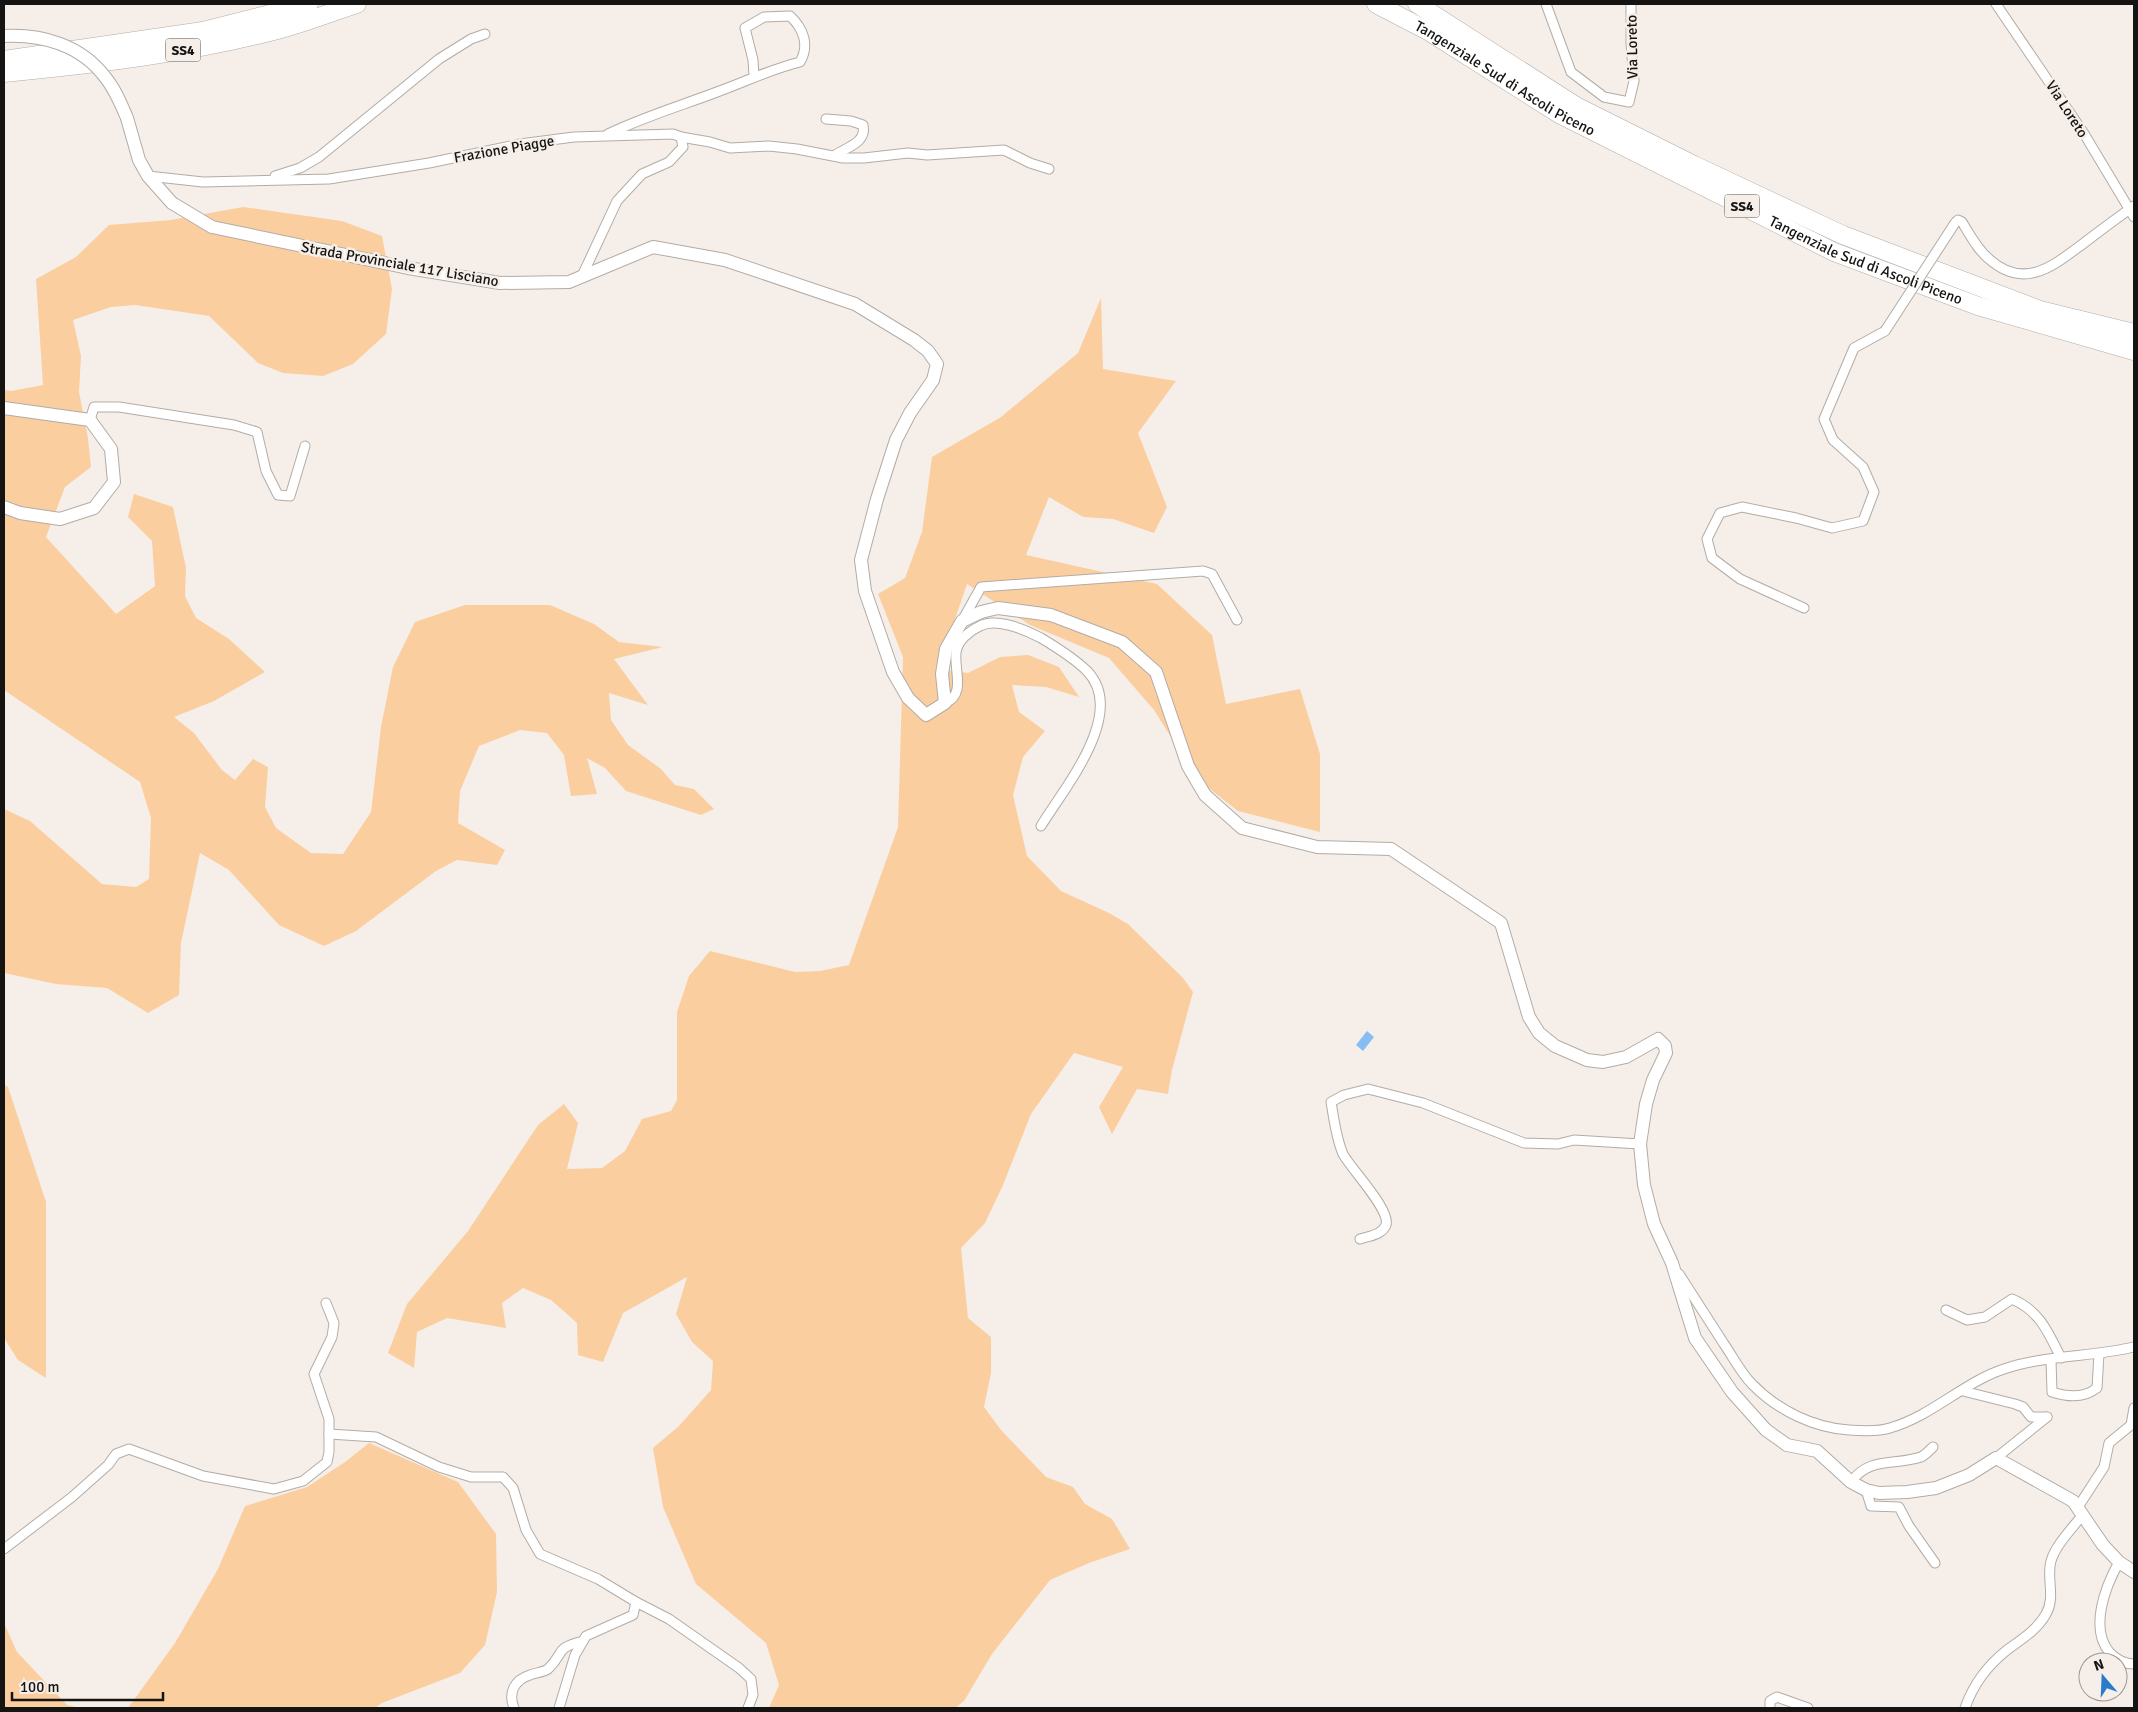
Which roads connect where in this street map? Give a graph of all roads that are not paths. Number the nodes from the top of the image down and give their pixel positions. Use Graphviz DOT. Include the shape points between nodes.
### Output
graph roads {
  1 [pos="309,4"];
  2 [pos="357,4"];
  3 [pos="1376,4"];
  4 [pos="1417,4"];
  5 [pos="1546,4"];
  6 [pos="1631,4"];
  7 [pos="1996,4"];
  8 [pos="485,34"];
  9 [pos="4,36"];
  10 [pos="6,64"];
  11 [pos="754,76"];
  12 [pos="826,120"];
  13 [pos="603,136"];
  14 [pos="681,137"];
  15 [pos="835,155"];
  16 [pos="1048,169"];
  17 [pos="148,176"];
  18 [pos="245,181"];
  19 [pos="2133,210"];
  20 [pos="582,276"];
  21 [pos="2134,333"];
  22 [pos="2134,351"];
  23 [pos="4,408"];
  24 [pos="90,420"];
  25 [pos="305,446"];
  26 [pos="4,507"];
  27 [pos="1804,608"];
  28 [pos="1237,620"];
  29 [pos="962,621"];
  30 [pos="945,703"];
  31 [pos="1040,826"];
  32 [pos="1640,1144"];
  33 [pos="1360,1239"];
  34 [pos="1672,1264"];
  35 [pos="326,1303"];
  36 [pos="1946,1310"];
  37 [pos="2134,1347"];
  38 [pos="2099,1354"];
  39 [pos="2061,1358"];
  40 [pos="2051,1360"];
  41 [pos="1963,1391"];
  42 [pos="2134,1408"];
  43 [pos="329,1434"];
  44 [pos="1934,1447"];
  45 [pos="1996,1458"];
  46 [pos="1851,1482"];
  47 [pos="1866,1490"];
  48 [pos="2080,1510"];
  49 [pos="4,1549"];
  50 [pos="2120,1562"];
  51 [pos="1935,1563"];
  52 [pos="2134,1572"];
  53 [pos="636,1602"];
  54 [pos="583,1641"];
  55 [pos="2134,1664"];
  56 [pos="514,1708"];
  57 [pos="559,1708"];
  58 [pos="748,1708"];
  59 [pos="1770,1708"];
  60 [pos="1808,1708"];
  61 [pos="1965,1708"];
  1 -- 10 [label="highway, SS4" via="203,31"];
  2 -- 10 [label="highway, SS4" via="282,28 209,46 115,61"];
  3 -- 22 [label="highway, Tangenziale Sud di Ascoli Piceno / SS4" via="1428,30 1559,114 1834,252 1978,306"];
  4 -- 21 [label="highway, Tangenziale Sud di Ascoli Piceno / SS4" via="1576,106 1843,235 2040,310"];
  5 -- 6 [label="street, Via Loreto" via="1571,72 1604,97 1628,102 1634,81"];
  7 -- 19 [label="street, Via Loreto"];
  8 -- 18 [label="street" via="439,59 319,157 283,175"];
  9 -- 17 [label="street, Strada Provinciale 117 Lisciano, bridge" via="39,37 60,43 78,52 106,77 127,118 139,160"];
  11 -- 11 [label="street" via="800,62 805,38 790,16 764,17 745,28"];
  11 -- 13 [label="street" via="714,94 641,118"];
  12 -- 15 [label="street" via="863,125 862,138"];
  13 -- 14 [label="street, Frazione Piagge" via="672,134"];
  13 -- 18 [label="street, Frazione Piagge" via="520,144 329,179"];
  14 -- 15 [label="street, Frazione Piagge" via="730,148 769,146"];
  14 -- 20 [label="street" via="683,147 669,162 642,174 617,201"];
  15 -- 16 [label="street, Frazione Piagge" via="864,158 1004,150"];
  17 -- 18 [label="street, Frazione Piagge" via="203,182"];
  17 -- 20 [label="street, Strada Provinciale 117 Lisciano" via="172,203 212,227 408,268 500,283 569,282"];
  19 -- 27 [label="street, bridge" via="2056,264 2034,273 2019,274 2001,268 1981,252 1962,222 1958,220 1955,223 1885,331 1854,348 1824,419 1833,440 1863,467 1874,492 1863,521 1832,528 1742,507 1720,512 1707,539 1712,558 1740,579"];
  20 -- 30 [label="street, Strada Provinciale 117 Lisciano" via="653,247 725,260 855,304 928,351 937,364 933,380 896,440 861,560 864,591 892,672 908,698 926,715"];
  23 -- 24 [label="street"];
  24 -- 25 [label="street" via="94,407 119,407 234,425 257,432 266,470 278,495 290,496"];
  24 -- 26 [label="street" via="111,449 114,482 94,508 60,519 20,513"];
  28 -- 29 [label="street" via="1212,574 1202,571 981,587"];
  29 -- 30 [label="street" via="946,649 942,674"];
  29 -- 32 [label="street" via="998,608 1051,614 1122,642 1156,672 1188,766 1205,795 1242,828 1317,847 1391,849 1501,924 1529,1017 1539,1033 1554,1046 1587,1060 1603,1062 1626,1057 1658,1039 1666,1046 1666,1053 1651,1088"];
  30 -- 31 [label="street" via="952,701 957,693 956,652 966,634 982,624 1006,624 1028,630 1088,672 1099,691 1101,712 1098,725 1080,765"];
  32 -- 33 [label="street" via="1574,1140 1558,1144 1524,1143 1423,1103 1368,1089 1344,1096 1331,1102 1336,1132 1344,1154 1375,1197 1386,1220 1380,1233"];
  32 -- 34 [label="street" via="1644,1185 1654,1224"];
  34 -- 41 [label="street" via="1752,1384 1771,1401 1809,1422 1838,1430 1890,1429"];
  34 -- 46 [label="street" via="1695,1338 1732,1392 1766,1430 1788,1445 1816,1451"];
  35 -- 43 [label="street" via="334,1323 332,1337 314,1374 329,1419"];
  36 -- 39 [label="street" via="1968,1320 1985,1317 2012,1299 2032,1310"];
  37 -- 38 [label="street"];
  38 -- 39 [label="street"];
  38 -- 40 [label="street" via="2097,1388 2088,1395 2052,1392"];
  39 -- 40 [label="street"];
  40 -- 41 [label="street" via="2004,1368"];
  41 -- 45 [label="street" via="2015,1404 2030,1417 2047,1417"];
  42 -- 48 [label="street" via="2131,1425 2109,1443 2104,1467"];
  43 -- 49 [label="street" via="326,1462 321,1468 302,1481 274,1489 203,1476 130,1449 116,1454 72,1497"];
  43 -- 53 [label="street" via="376,1438 439,1467 471,1477 503,1477 513,1488 526,1530 540,1554 598,1579"];
  44 -- 46 [label="street" via="1922,1457 1868,1466"];
  45 -- 47 [label="street" via="1969,1475 1936,1488 1879,1493"];
  45 -- 48 [label="street" via="2073,1501"];
  46 -- 47 [label="street"];
  47 -- 51 [label="street" via="1872,1506 1899,1507"];
  48 -- 50 [label="street" via="2103,1545"];
  48 -- 61 [label="street" via="2051,1561 2052,1592 2048,1612 2030,1634 2001,1655 1987,1670"];
  50 -- 52 [label="street"];
  50 -- 55 [label="street" via="2107,1587 2101,1635 2114,1658"];
  53 -- 54 [label="street" via="633,1615 586,1636"];
  53 -- 58 [label="street" via="669,1619 751,1679 753,1695"];
  54 -- 56 [label="street" via="568,1644 547,1670 527,1676 516,1684 510,1698"];
  54 -- 57 [label="street" via="574,1655"];
  59 -- 60 [label="street" via="1770,1701 1777,1697"];
}
